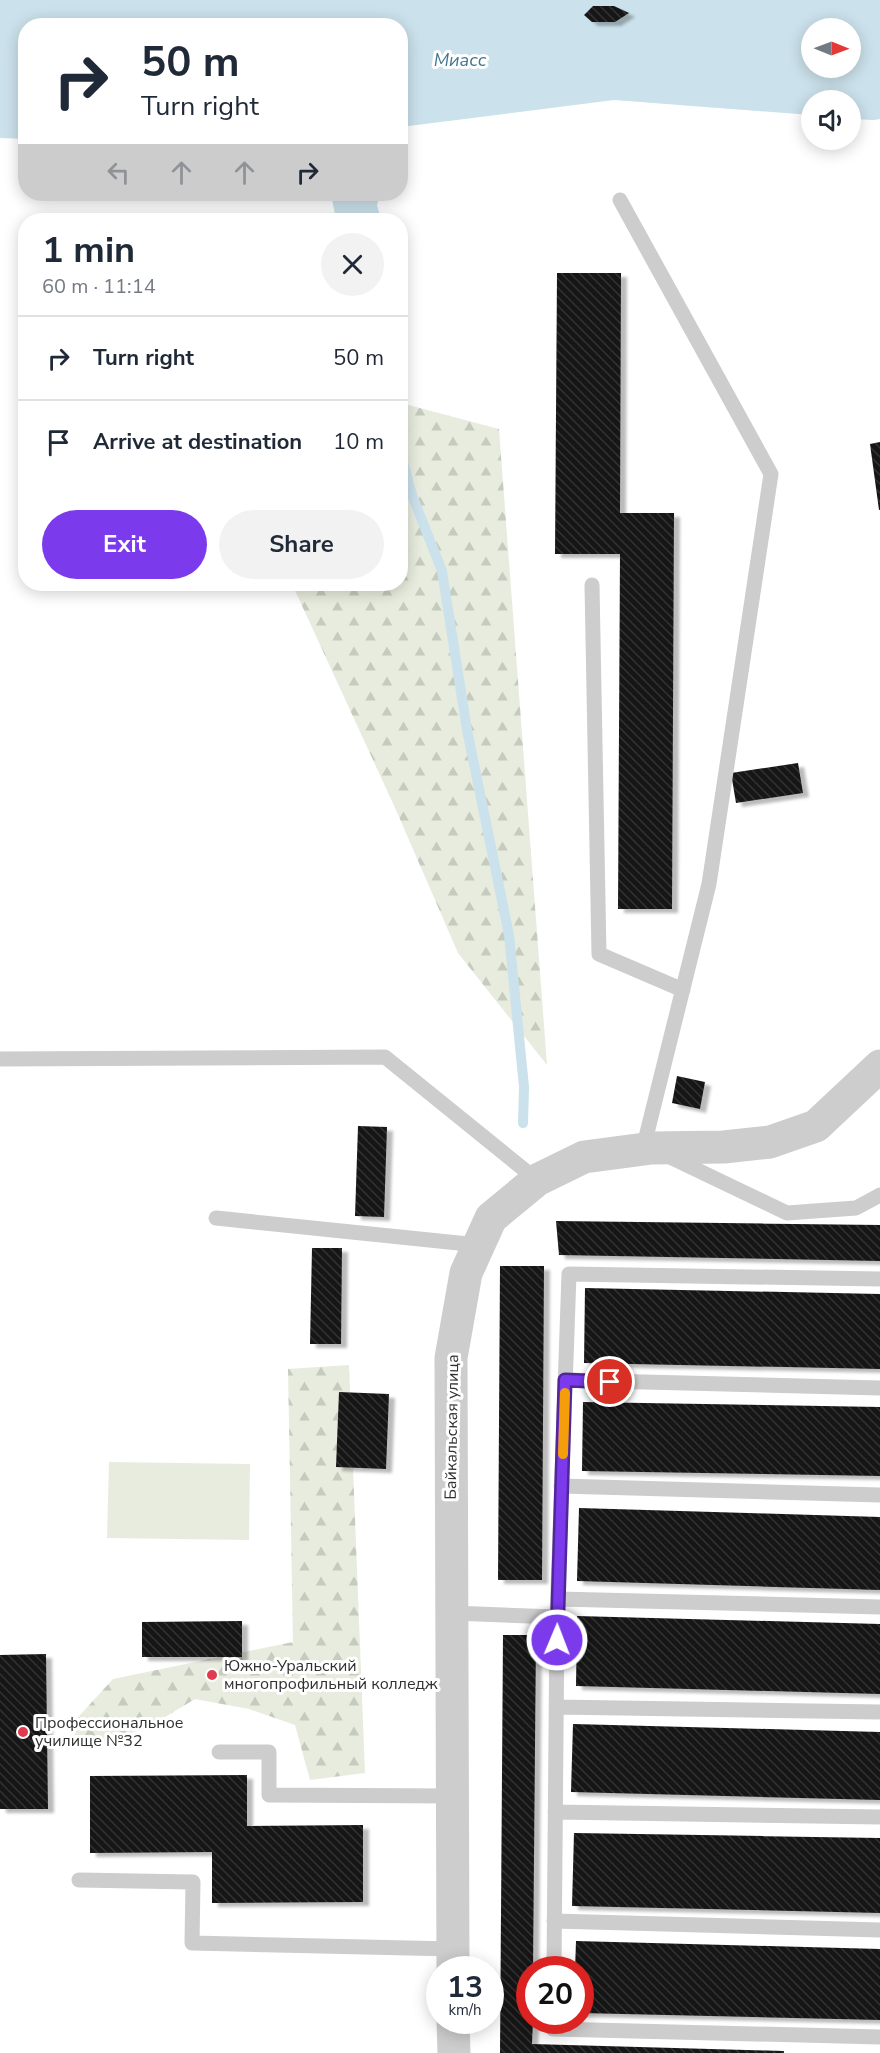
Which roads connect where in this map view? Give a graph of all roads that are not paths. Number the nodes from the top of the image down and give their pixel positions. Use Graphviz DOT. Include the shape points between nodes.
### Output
graph roads {
  1 [pos="620,200"];
  2 [pos="592,585"];
  3 [pos="683,990"];
  4 [pos="0,1059"];
  5 [pos="880,1066"];
  6 [pos="648,1148"];
  7 [pos="537,1180"];
  8 [pos="880,1195"];
  9 [pos="216,1218"];
  10 [pos="478,1245"];
  11 [pos="880,1279"];
  12 [pos="565,1380"];
  13 [pos="880,1388"];
  14 [pos="561,1486"];
  15 [pos="880,1495"];
  16 [pos="558,1599"];
  17 [pos="880,1607"];
  18 [pos="452,1613"];
  19 [pos="557,1617"];
  20 [pos="556,1707"];
  21 [pos="880,1712"];
  22 [pos="219,1752"];
  23 [pos="452,1796"];
  24 [pos="555,1812"];
  25 [pos="880,1817"];
  26 [pos="79,1880"];
  27 [pos="554,1921"];
  28 [pos="880,1930"];
  29 [pos="453,1956"];
  30 [pos="554,1956"];
  31 [pos="426,1957"];
  32 [pos="594,2030"];
  33 [pos="453,2034"];
  34 [pos="880,2037"];
  35 [pos="453,2053"];
  1 -- 3 [label="lane" via="771,474 709,884"];
  2 -- 3 [label="lane" via="599,954"];
  3 -- 6 [label="lane"];
  4 -- 7 [label="lane" via="385,1057"];
  5 -- 6 [label="street, Байкальская улица" via="816,1126 770,1142"];
  6 -- 7 [label="street, Байкальская улица" via="584,1157"];
  6 -- 8 [label="lane" via="787,1213 856,1208"];
  7 -- 10 [label="street, Байкальская улица" via="491,1218"];
  9 -- 10 [label="lane"];
  10 -- 18 [label="street, Байкальская улица" via="466,1273 451,1358"];
  11 -- 12 [label="lane" via="569,1274"];
  12 -- 13 [label="lane"];
  12 -- 14 [label="lane"];
  14 -- 15 [label="lane"];
  14 -- 16 [label="lane"];
  16 -- 17 [label="lane"];
  16 -- 19 [label="lane"];
  18 -- 19 [label="lane"];
  18 -- 23 [label="street, Байкальская улица"];
  19 -- 20 [label="lane"];
  20 -- 21 [label="lane"];
  20 -- 24 [label="lane"];
  22 -- 23 [label="lane" via="269,1752 269,1795"];
  23 -- 29 [label="street, Байкальская улица"];
  24 -- 25 [label="lane"];
  24 -- 27 [label="lane"];
  26 -- 31 [label="lane" via="193,1882 192,1943"];
  27 -- 28 [label="lane"];
  27 -- 30 [label="lane"];
  32 -- 34 [label="lane"];
  33 -- 35 [label="street"];
}
